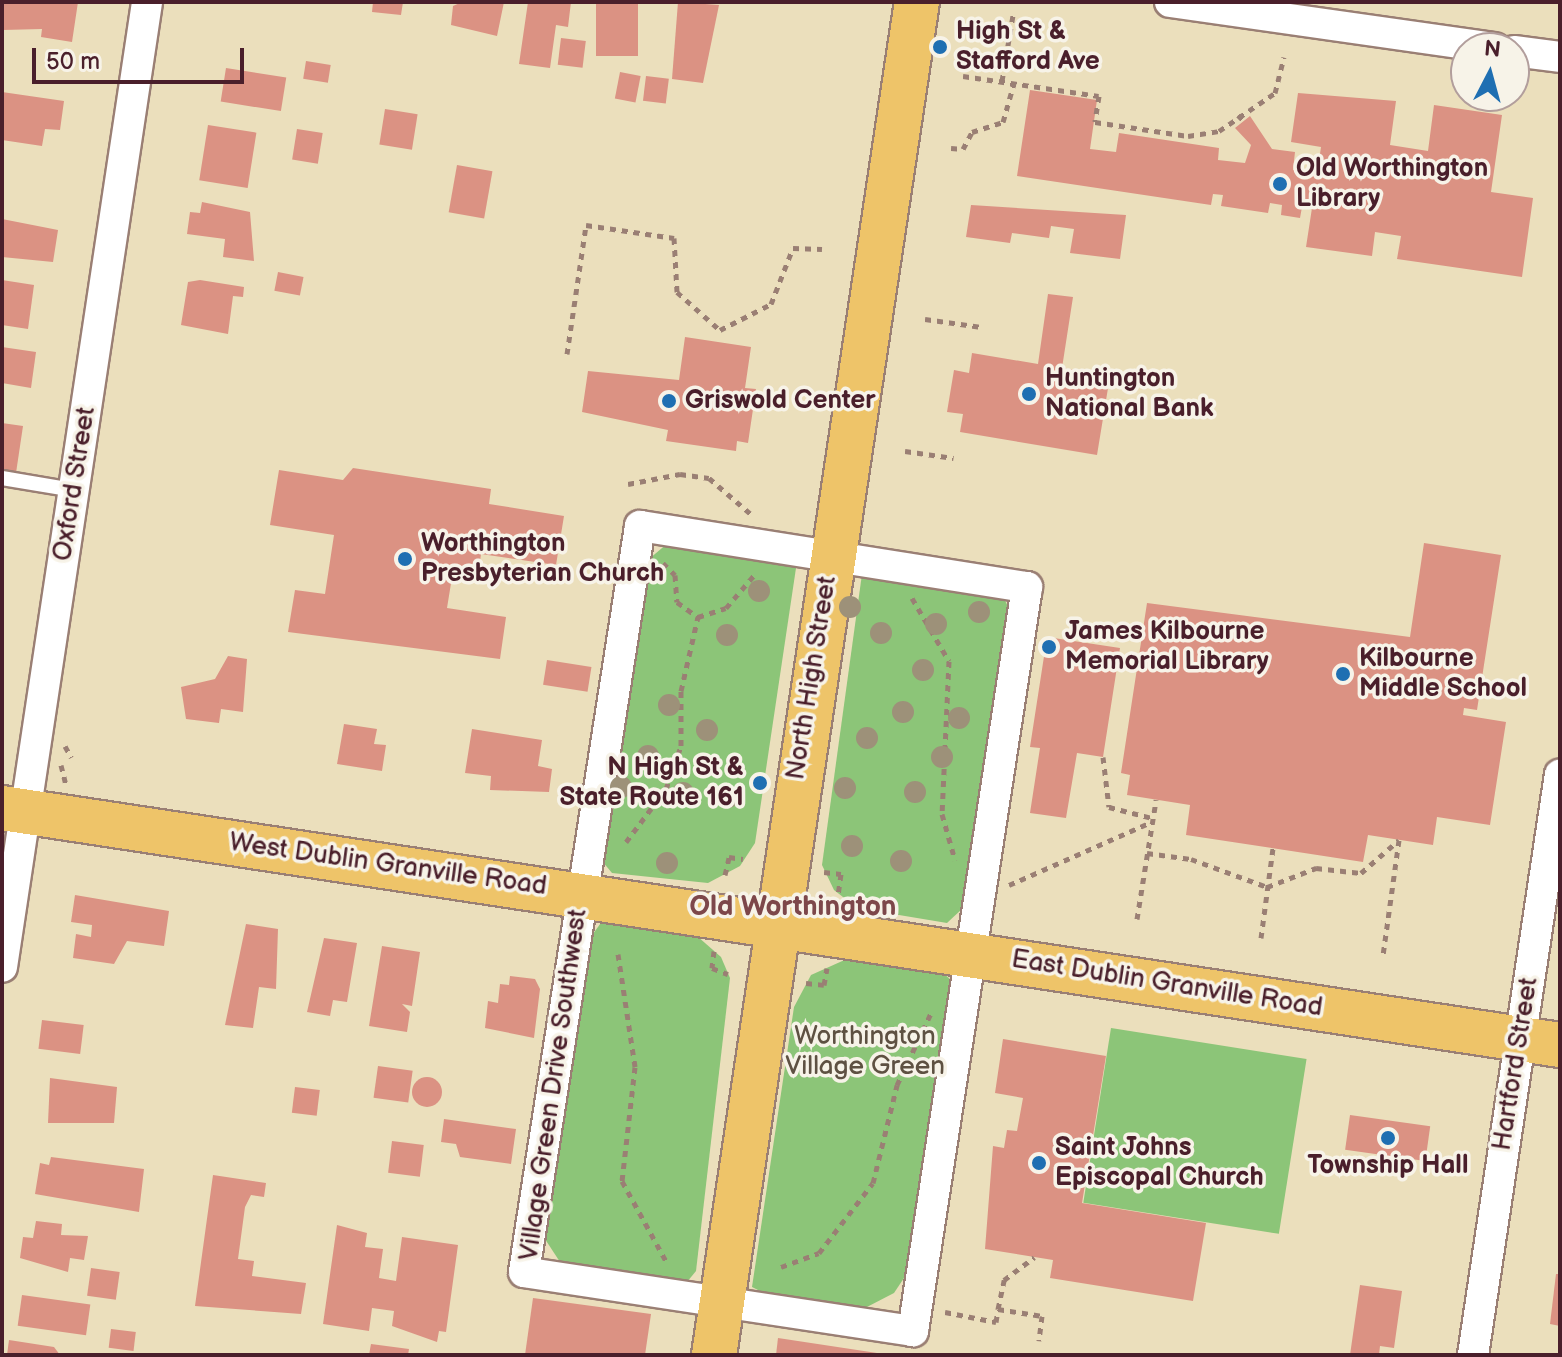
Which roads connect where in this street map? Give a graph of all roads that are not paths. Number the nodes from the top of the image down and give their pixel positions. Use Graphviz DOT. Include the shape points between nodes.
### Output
graph roads {
  1 [pos="147,2"];
  2 [pos="917,2"];
  3 [pos="1170,2"];
  4 [pos="1450,42"];
  5 [pos="1530,53"];
  6 [pos="1560,57"];
  7 [pos="2,478"];
  8 [pos="74,490"];
  9 [pos="831,556"];
  10 [pos="1560,774"];
  11 [pos="14,809"];
  12 [pos="582,894"];
  13 [pos="774,922"];
  14 [pos="970,953"];
  15 [pos="2,967"];
  16 [pos="1540,1042"];
  17 [pos="722,1302"];
  18 [pos="714,1355"];
  19 [pos="1473,1355"];
  1 -- 8 [label="street, Oxford Street"];
  2 -- 9 [label="main road, North High Street"];
  3 -- 4 [label="street"];
  5 -- 6 [label="street"];
  7 -- 8 [label="lane"];
  8 -- 11 [label="street, Oxford Street"];
  9 -- 12 [label="street" via="640,526"];
  9 -- 13 [label="main road, North High Street"];
  9 -- 14 [label="street" via="1027,587"];
  10 -- 16 [label="street, Hartford Street"];
  11 -- 12 [label="main road, West Dublin Granville Road"];
  11 -- 15 [label="street, Oxford Street"];
  12 -- 13 [label="main road, West Dublin Granville Road"];
  12 -- 17 [label="street, Village Green Drive Southwest" via="524,1272"];
  13 -- 14 [label="main road, East Dublin Granville Road"];
  13 -- 17 [label="main road, North High Street"];
  14 -- 16 [label="main road, East Dublin Granville Road"];
  14 -- 17 [label="street" via="913,1331"];
  16 -- 19 [label="street, Hartford Street"];
  17 -- 18 [label="main road, North High Street"];
}
